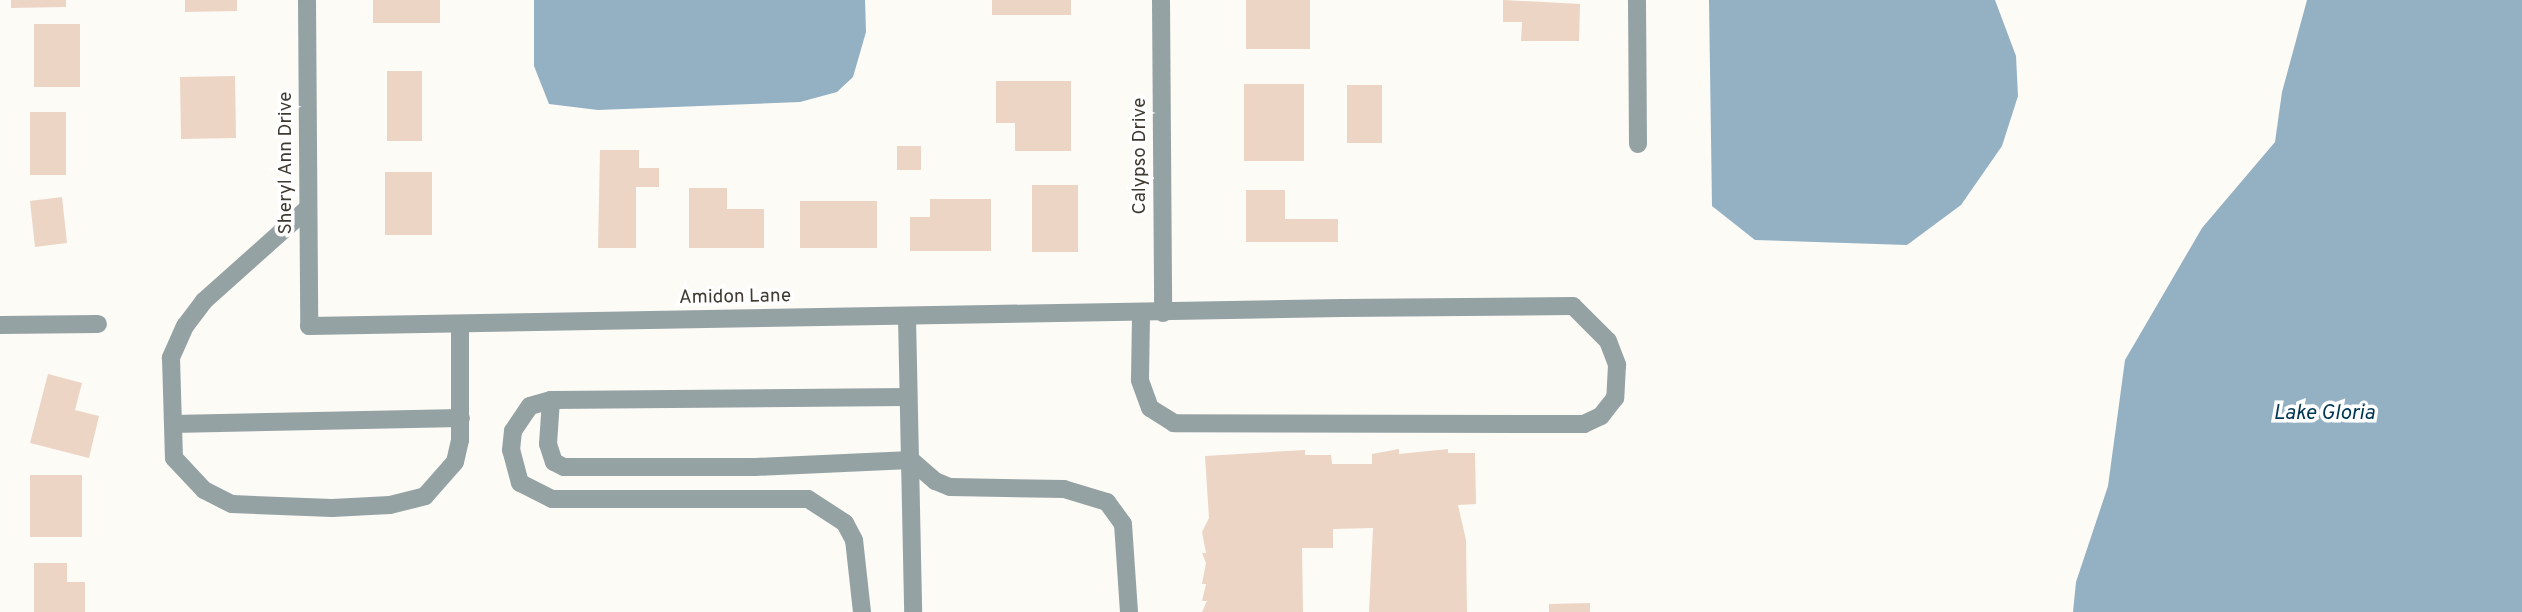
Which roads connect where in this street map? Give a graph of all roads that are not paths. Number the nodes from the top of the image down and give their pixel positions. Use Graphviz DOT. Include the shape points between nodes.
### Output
graph roads {
  1 [pos="307,0"];
  2 [pos="1161,0"];
  3 [pos="1637,0"];
  4 [pos="1637,145"];
  5 [pos="308,208"];
  6 [pos="1140,313"];
  7 [pos="1163,313"];
  8 [pos="907,317"];
  9 [pos="98,324"];
  10 [pos="460,324"];
  11 [pos="0,325"];
  12 [pos="309,326"];
  13 [pos="907,397"];
  14 [pos="551,400"];
  15 [pos="461,418"];
  16 [pos="173,424"];
  17 [pos="911,460"];
  18 [pos="862,612"];
  19 [pos="913,612"];
  20 [pos="1129,612"];
  1 -- 5 [label="street, Sheryl Ann Drive"];
  2 -- 7 [label="street, Calypso Drive"];
  3 -- 4 [label="street"];
  5 -- 12 [label="street, Sheryl Ann Drive"];
  5 -- 16 [label="street" via="257,248 185,326 172,358"];
  6 -- 7 [label="street, Amidon Lane"];
  6 -- 7 [label="street, Amidon Lane" via="1140,380 1150,408 1174,423 1584,424 1601,416 1615,398 1617,365 1608,341 1573,306"];
  6 -- 8 [label="street, Amidon Lane"];
  8 -- 10 [label="street, Amidon Lane"];
  8 -- 13 [label="street"];
  9 -- 11 [label="street"];
  10 -- 12 [label="street, Amidon Lane"];
  10 -- 15 [label="street"];
  13 -- 14 [label="street"];
  13 -- 17 [label="street"];
  14 -- 17 [label="street" via="548,444 554,462 564,467 755,467"];
  14 -- 18 [label="street" via="530,406 513,431 514,467 531,491 552,499 808,499 845,523 854,540"];
  15 -- 16 [label="street"];
  15 -- 16 [label="street" via="455,462 425,496 390,505 332,508 232,505 204,490 174,458"];
  17 -- 19 [label="street"];
  17 -- 20 [label="street" via="935,481 950,486 1064,489 1107,502 1123,524"];
}
